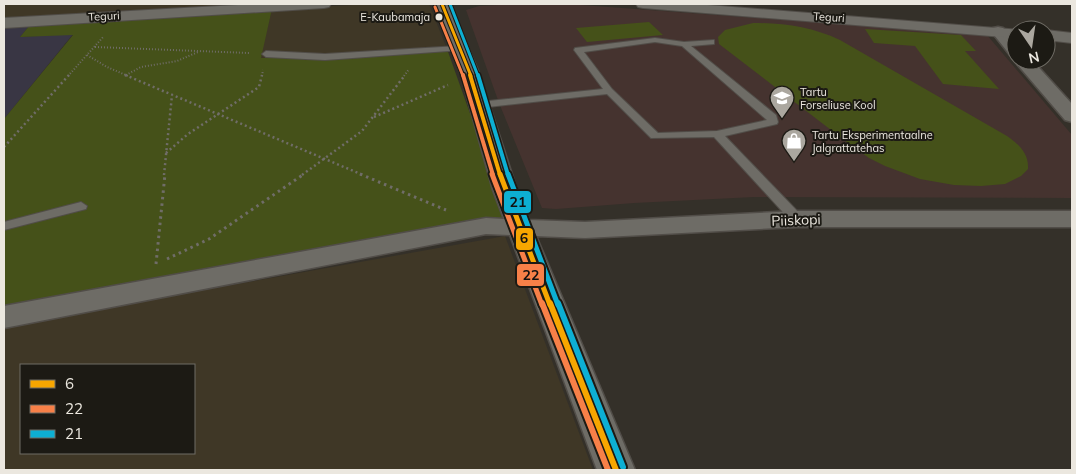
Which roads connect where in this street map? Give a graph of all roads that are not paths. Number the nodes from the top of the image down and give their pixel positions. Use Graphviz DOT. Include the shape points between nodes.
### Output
graph roads {
  1 [pos="324,4"];
  2 [pos="442,4"];
  3 [pos="642,4"];
  4 [pos="4,23"];
  5 [pos="998,31"];
  6 [pos="1006,32"];
  7 [pos="1056,36"];
  8 [pos="1072,38"];
  9 [pos="1006,40"];
  10 [pos="711,42"];
  11 [pos="684,44"];
  12 [pos="459,48"];
  13 [pos="266,54"];
  14 [pos="1032,70"];
  15 [pos="609,91"];
  16 [pos="479,105"];
  17 [pos="1072,116"];
  18 [pos="717,134"];
  19 [pos="81,206"];
  20 [pos="797,219"];
  21 [pos="1072,219"];
  22 [pos="4,226"];
  23 [pos="520,228"];
  24 [pos="4,317"];
  25 [pos="616,470"];
  1 -- 4 [label="street, Teguri"];
  2 -- 12 [label="street"];
  3 -- 5 [label="street, Teguri"];
  5 -- 6 [label="street, Teguri"];
  5 -- 9 [label="street"];
  7 -- 8 [label="street"];
  10 -- 11 [label="lane"];
  11 -- 15 [label="lane" via="655,40 578,50"];
  11 -- 18 [label="lane" via="772,118 773,122"];
  12 -- 13 [label="lane" via="325,57"];
  12 -- 16 [label="street"];
  14 -- 17 [label="street"];
  15 -- 16 [label="lane"];
  15 -- 18 [label="lane" via="655,136"];
  16 -- 23 [label="street"];
  18 -- 20 [label="lane"];
  19 -- 22 [label="lane"];
  20 -- 21 [label="street, Piiskopi"];
  20 -- 23 [label="street, Piiskopi" via="585,230"];
  23 -- 24 [label="street, Piiskopi" via="486,226"];
  23 -- 25 [label="street"];
}
